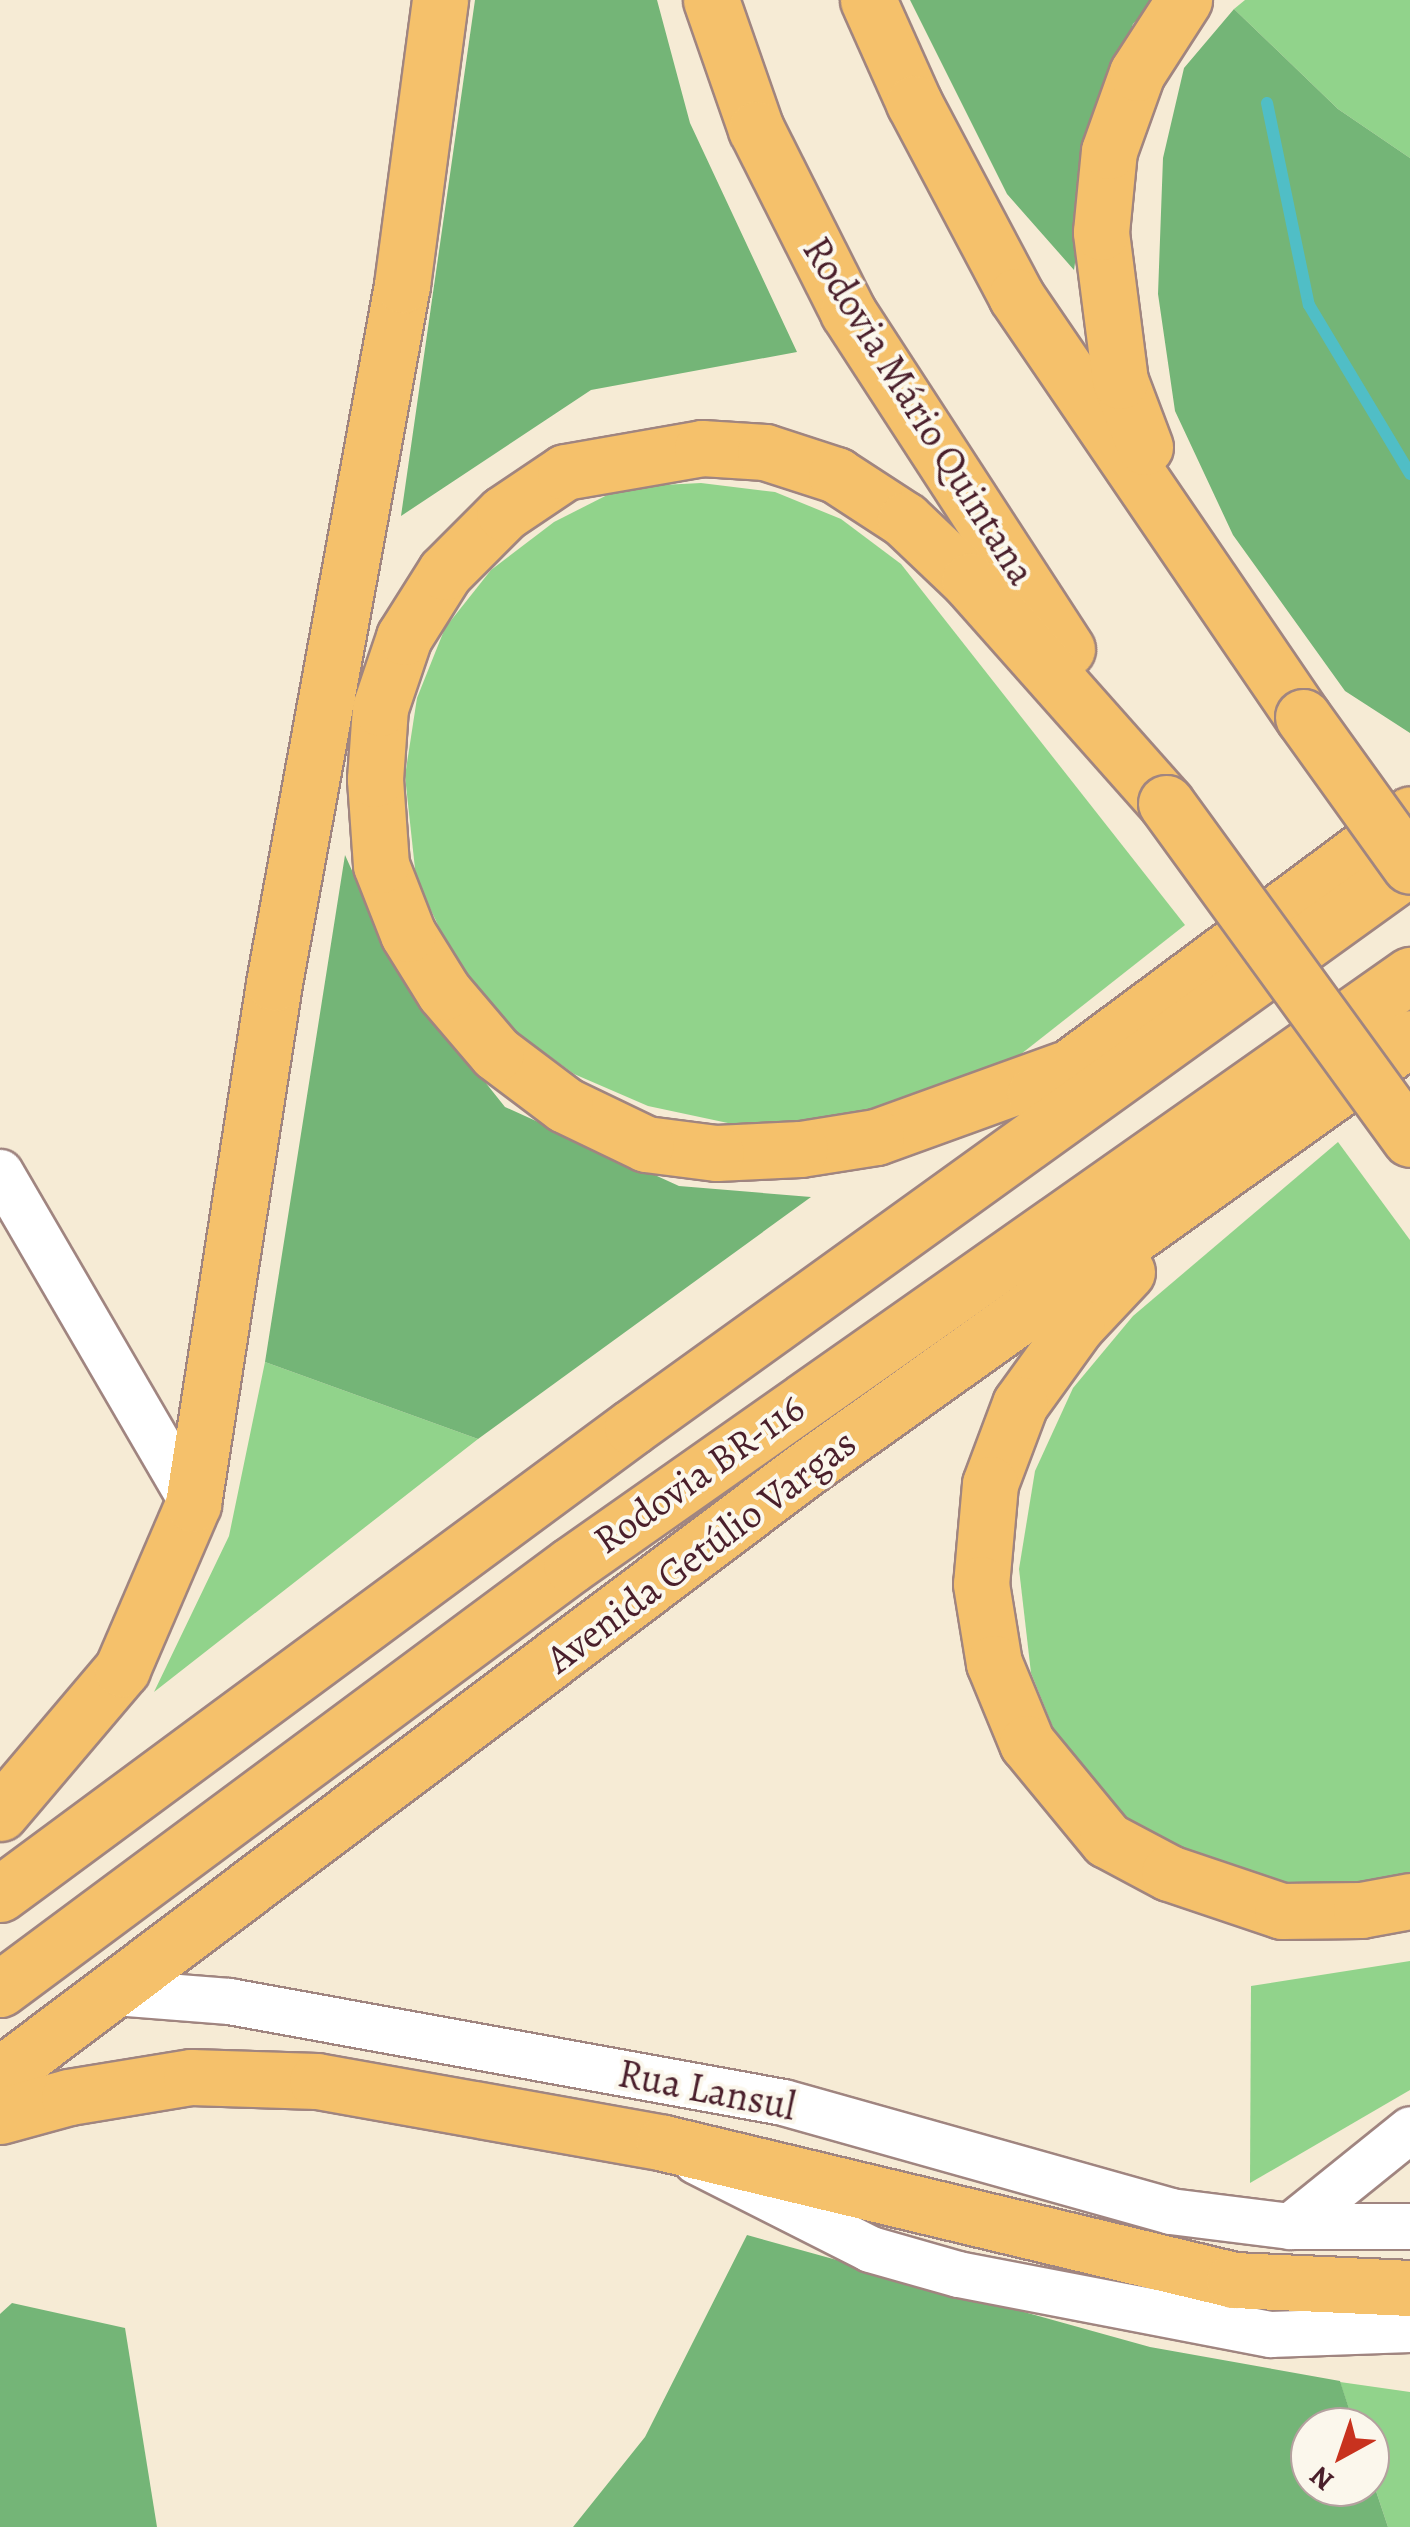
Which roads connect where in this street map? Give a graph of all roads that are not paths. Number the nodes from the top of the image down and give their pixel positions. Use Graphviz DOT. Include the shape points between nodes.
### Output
graph roads {
  1 [pos="440,0"];
  2 [pos="710,0"];
  3 [pos="868,0"];
  4 [pos="1184,0"];
  5 [pos="1176,525"];
  6 [pos="1166,803"];
  7 [pos="1410,815"];
  8 [pos="1410,866"];
  9 [pos="1410,976"];
  10 [pos="1410,1038"];
  11 [pos="1064,1069"];
  12 [pos="1410,1139"];
  13 [pos="1138,1165"];
  14 [pos="0,1172"];
  15 [pos="1207,1189"];
  16 [pos="632,1427"];
  17 [pos="804,1470"];
  18 [pos="193,1504"];
  19 [pos="0,1813"];
  20 [pos="0,1894"];
  21 [pos="1410,1901"];
  22 [pos="0,1988"];
  23 [pos="115,1992"];
  24 [pos="0,2075"];
  25 [pos="0,2116"];
  26 [pos="1410,2130"];
  27 [pos="664,2143"];
  28 [pos="1290,2226"];
  29 [pos="1410,2226"];
  30 [pos="1410,2288"];
  31 [pos="1410,2329"];
  1 -- 18 [label="highway" via="402,285 274,983"];
  2 -- 6 [label="highway, Rodovia Mário Quintana" via="756,129 848,312"];
  3 -- 5 [label="highway" via="1016,296"];
  4 -- 5 [label="highway" via="1136,73 1110,151 1101,232 1120,381"];
  5 -- 8 [label="highway, bridge"];
  6 -- 11 [label="highway" via="969,581 905,520 836,475 765,452 702,448 566,472 504,513 457,560 404,638 380,708 380,864 408,934 444,992 496,1052 565,1106 646,1144 716,1153 800,1149 876,1137"];
  6 -- 12 [label="highway, bridge"];
  7 -- 11 [label="highway, Rodovia BR-116"];
  8 -- 16 [label="highway, Rodovia BR-116"];
  9 -- 13 [label="highway, Rodovia BR-116"];
  10 -- 15 [label="highway, Avenida Getúlio Vargas"];
  11 -- 16 [label="highway, Rodovia BR-116"];
  13 -- 17 [label="highway" via="1057,1248"];
  13 -- 22 [label="highway, Rodovia BR-116" via="571,1565"];
  14 -- 18 [label="street"];
  15 -- 17 [label="highway, Avenida Getúlio Vargas"];
  15 -- 21 [label="highway" via="1077,1325 1020,1404 990,1484 981,1584 994,1664 1027,1743 1107,1840 1169,1873 1282,1911 1361,1910"];
  16 -- 20 [label="highway, Rodovia BR-116"];
  17 -- 23 [label="highway, Avenida Getúlio Vargas"];
  18 -- 19 [label="highway" via="122,1669"];
  23 -- 24 [label="highway, Avenida Getúlio Vargas"];
  23 -- 28 [label="street, Rua Lansul" via="228,2001 783,2102 1170,2211"];
  25 -- 27 [label="highway" via="69,2096 191,2076 317,2082"];
  26 -- 28 [label="street"];
  27 -- 30 [label="highway" via="1234,2280"];
  27 -- 31 [label="street, Rua Lansul" via="758,2197 870,2249 958,2274 1270,2334"];
  28 -- 29 [label="street, Rua Lansul"];
}
